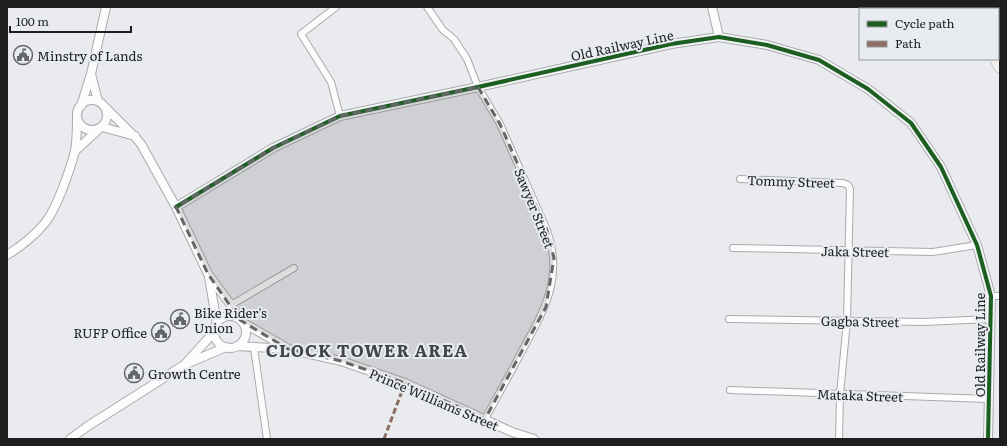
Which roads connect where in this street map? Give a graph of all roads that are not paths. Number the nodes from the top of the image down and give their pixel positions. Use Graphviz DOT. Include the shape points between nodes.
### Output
graph roads {
  1 [pos="336,7"];
  2 [pos="427,7"];
  3 [pos="712,7"];
  4 [pos="105,8"];
  5 [pos="719,37"];
  6 [pos="91,74"];
  7 [pos="478,87"];
  8 [pos="98,101"];
  9 [pos="81,106"];
  10 [pos="106,108"];
  11 [pos="77,114"];
  12 [pos="340,116"];
  13 [pos="100,128"];
  14 [pos="135,137"];
  15 [pos="75,151"];
  16 [pos="740,179"];
  17 [pos="176,207"];
  18 [pos="978,245"];
  19 [pos="733,248"];
  20 [pos="848,250"];
  21 [pos="8,251"];
  22 [pos="294,268"];
  23 [pos="208,274"];
  24 [pos="991,296"];
  25 [pos="1000,296"];
  26 [pos="231,305"];
  27 [pos="729,319"];
  28 [pos="990,319"];
  29 [pos="241,321"];
  30 [pos="846,321"];
  31 [pos="216,328"];
  32 [pos="237,346"];
  33 [pos="226,347"];
  34 [pos="254,348"];
  35 [pos="288,349"];
  36 [pos="184,365"];
  37 [pos="730,390"];
  38 [pos="840,394"];
  39 [pos="989,399"];
  40 [pos="485,419"];
  41 [pos="70,439"];
  42 [pos="267,439"];
  43 [pos="534,439"];
  44 [pos="840,439"];
  45 [pos="988,439"];
  1 -- 12 [label="street" via="301,34 331,82"];
  2 -- 7 [label="street, Sawyer Street" via="467,58"];
  3 -- 5 [label="street"];
  4 -- 6 [label="street"];
  5 -- 7 [label="street, Old Railway Line" via="672,44"];
  5 -- 18 [label="street, Old Railway Line" via="767,45 819,60 868,89 911,123 941,167"];
  6 -- 8 [label="street"];
  6 -- 9 [label="street"];
  7 -- 12 [label="street, Old Railway Line"];
  7 -- 40 [label="street, Sawyer Street" via="500,124 547,230 554,258 552,283 546,307"];
  8 -- 9 [label="street" via="89,101"];
  8 -- 10 [label="street"];
  9 -- 11 [label="street"];
  10 -- 13 [label="street" via="107,118"];
  10 -- 14 [label="street"];
  11 -- 13 [label="street" via="80,124 84,127 94,130"];
  11 -- 15 [label="street"];
  12 -- 17 [label="street, Old Railway Line" via="273,148"];
  13 -- 14 [label="street"];
  13 -- 15 [label="street"];
  14 -- 17 [label="street"];
  15 -- 21 [label="street" via="60,194 46,222 39,230"];
  16 -- 20 [label="street, Tommy Street" via="848,185"];
  17 -- 23 [label="street"];
  18 -- 20 [label="street, Jaka Street" via="934,252"];
  18 -- 24 [label="street, Old Railway Line"];
  19 -- 20 [label="street, Jaka Street"];
  20 -- 30 [label="street"];
  22 -- 26 [label="street"];
  23 -- 26 [label="street"];
  23 -- 31 [label="street"];
  24 -- 25 [label="street"];
  24 -- 28 [label="street, Old Railway Line"];
  26 -- 29 [label="street"];
  27 -- 30 [label="street, Gagba Street"];
  28 -- 30 [label="street, Gagba Street" via="924,322"];
  28 -- 39 [label="street, Old Railway Line"];
  29 -- 31 [label="street" via="233,317 222,318"];
  29 -- 32 [label="street" via="246,334"];
  29 -- 35 [label="street"];
  30 -- 38 [label="street"];
  31 -- 33 [label="street" via="216,337"];
  31 -- 36 [label="street"];
  32 -- 33 [label="street"];
  32 -- 34 [label="street"];
  33 -- 36 [label="street"];
  34 -- 35 [label="street"];
  34 -- 42 [label="street"];
  35 -- 40 [label="street, Prince Williams Street" via="341,361 405,384"];
  36 -- 41 [label="street"];
  37 -- 38 [label="street, Mataka Street"];
  38 -- 39 [label="street, Mataka Street"];
  38 -- 44 [label="street"];
  39 -- 45 [label="street, Old Railway Line"];
  40 -- 43 [label="street, Prince Williams Street"];
}
